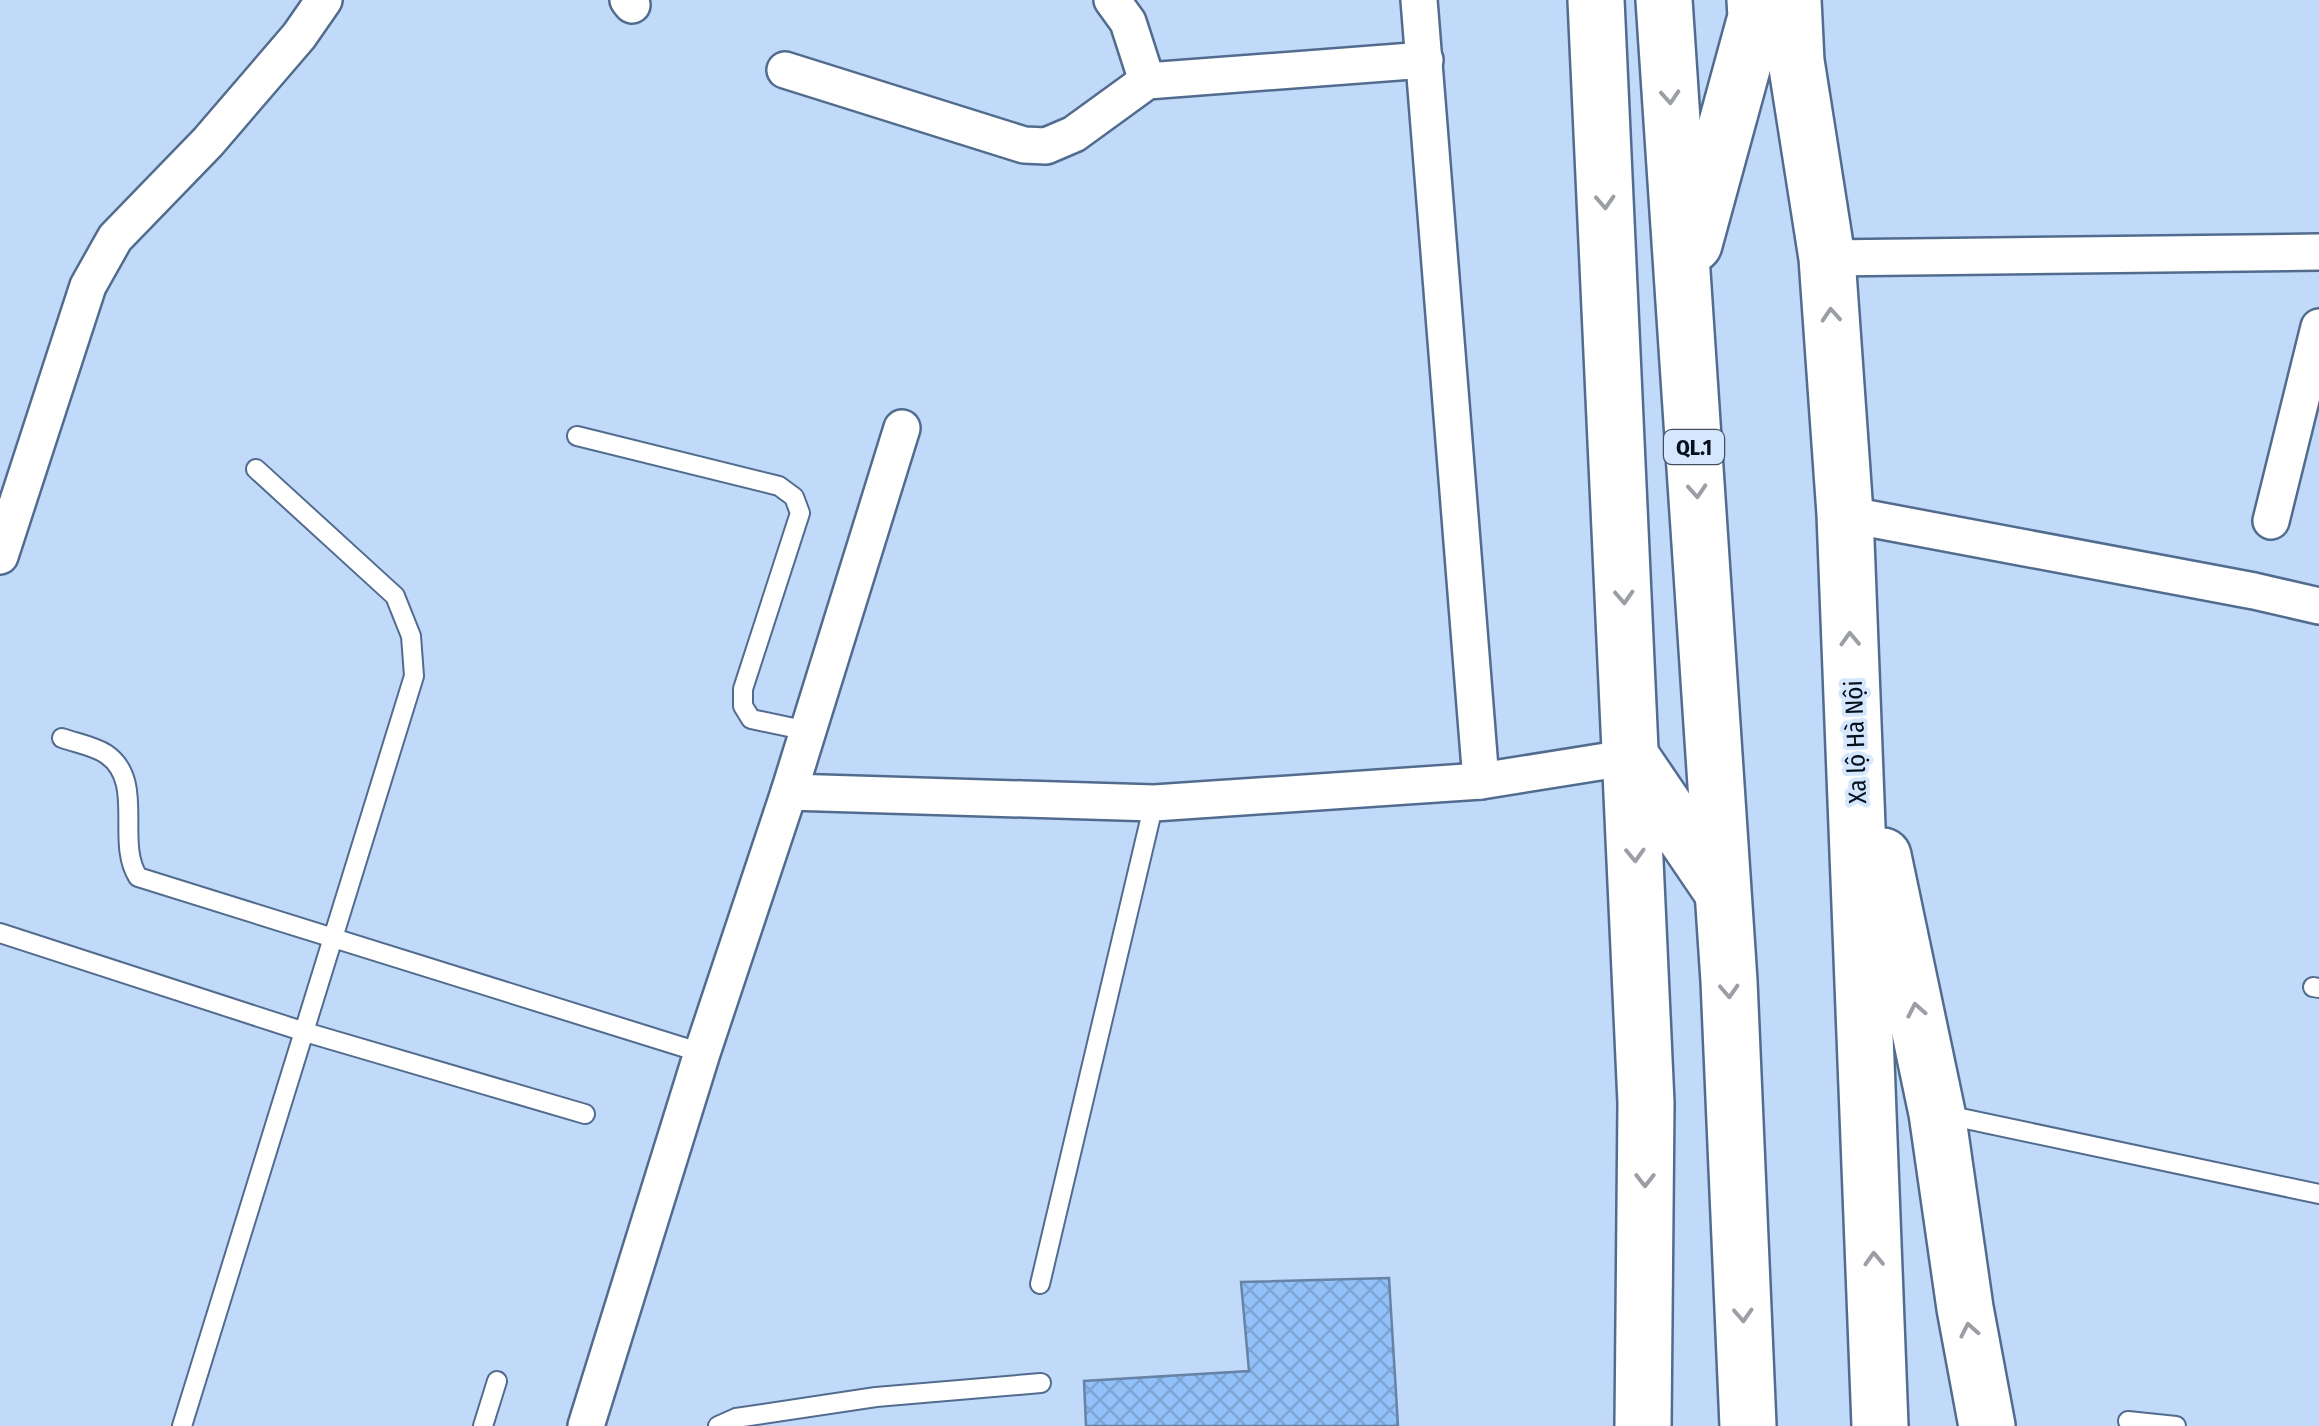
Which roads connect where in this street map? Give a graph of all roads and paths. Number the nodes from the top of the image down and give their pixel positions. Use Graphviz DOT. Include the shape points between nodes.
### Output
graph roads {
  1 [pos="324,0"];
  2 [pos="1112,0"];
  3 [pos="1418,0"];
  4 [pos="1596,0"];
  5 [pos="1664,0"];
  6 [pos="1755,0"];
  7 [pos="1793,0"];
  8 [pos="1823,0"];
  9 [pos="1425,60"];
  10 [pos="1796,62"];
  11 [pos="785,70"];
  12 [pos="1147,81"];
  13 [pos="2319,252"];
  14 [pos="1828,258"];
  15 [pos="1683,283"];
  16 [pos="2319,327"];
  17 [pos="902,428"];
  18 [pos="577,436"];
  19 [pos="256,469"];
  20 [pos="11,487"];
  21 [pos="1845,514"];
  22 [pos="2271,521"];
  23 [pos="0,556"];
  24 [pos="2319,606"];
  25 [pos="1705,613"];
  26 [pos="808,731"];
  27 [pos="1854,737"];
  28 [pos="62,738"];
  29 [pos="1631,758"];
  30 [pos="1481,780"];
  31 [pos="789,792"];
  32 [pos="1154,803"];
  33 [pos="1723,893"];
  34 [pos="0,933"];
  35 [pos="334,939"];
  36 [pos="304,1032"];
  37 [pos="702,1053"];
  38 [pos="1936,1112"];
  39 [pos="585,1114"];
  40 [pos="2319,1194"];
  41 [pos="1040,1284"];
  42 [pos="497,1381"];
  43 [pos="1041,1383"];
  44 [pos="2128,1421"];
  45 [pos="182,1426"];
  46 [pos="483,1426"];
  47 [pos="586,1426"];
  48 [pos="718,1426"];
  49 [pos="1643,1426"];
  50 [pos="1748,1426"];
  51 [pos="1880,1426"];
  52 [pos="1987,1426"];
  53 [pos="2176,1426"];
  1 -- 20 [label="street" via="208,142 115,238 88,286"];
  2 -- 12 [label="street" via="1128,22"];
  3 -- 9 [label="street"];
  4 -- 29 [label="highway, one-way"];
  5 -- 15 [label="highway, QL.1, one-way"];
  6 -- 15 [label="highway, QL.1" via="1756,17"];
  7 -- 10 [label="highway, Xa lộ Hà Nội"];
  8 -- 10 [label="highway"];
  9 -- 12 [label="street"];
  9 -- 30 [label="street"];
  10 -- 14 [label="highway, Xa lộ Hà Nội"];
  11 -- 12 [label="street" via="1024,145 1046,146 1074,134"];
  13 -- 14 [label="street"];
  21 -- 14 [label="highway, Xa lộ Hà Nội, one-way"];
  15 -- 25 [label="highway, QL.1, one-way"];
  16 -- 22 [label="street"];
  17 -- 26 [label="street"];
  18 -- 26 [label="lane" via="779,486 794,497 800,513 743,706 750,719"];
  19 -- 35 [label="lane" via="395,596 412,636 414,676"];
  20 -- 23 [label="street"];
  21 -- 24 [label="street"];
  27 -- 21 [label="highway, Xa lộ Hà Nội, one-way"];
  25 -- 29 [label="highway"];
  25 -- 33 [label="highway, QL.1"];
  26 -- 31 [label="street"];
  38 -- 27 [label="highway, one-way"];
  51 -- 27 [label="highway, Xa lộ Hà Nội, one-way"];
  28 -- 35 [label="lane" via="103,751 119,764 130,804 130,864 138,877"];
  29 -- 30 [label="street"];
  29 -- 33 [label="highway"];
  29 -- 49 [label="highway, one-way" via="1646,1103"];
  30 -- 32 [label="street"];
  31 -- 32 [label="street"];
  31 -- 37 [label="street"];
  32 -- 41 [label="lane"];
  33 -- 50 [label="highway, QL.1, one-way"];
  34 -- 36 [label="lane"];
  35 -- 36 [label="lane"];
  35 -- 37 [label="lane"];
  36 -- 39 [label="lane"];
  36 -- 45 [label="lane"];
  37 -- 47 [label="street"];
  38 -- 40 [label="lane"];
  52 -- 38 [label="highway, one-way"];
  42 -- 46 [label="lane"];
  43 -- 48 [label="lane" via="876,1398"];
  44 -- 53 [label="lane"];
}
